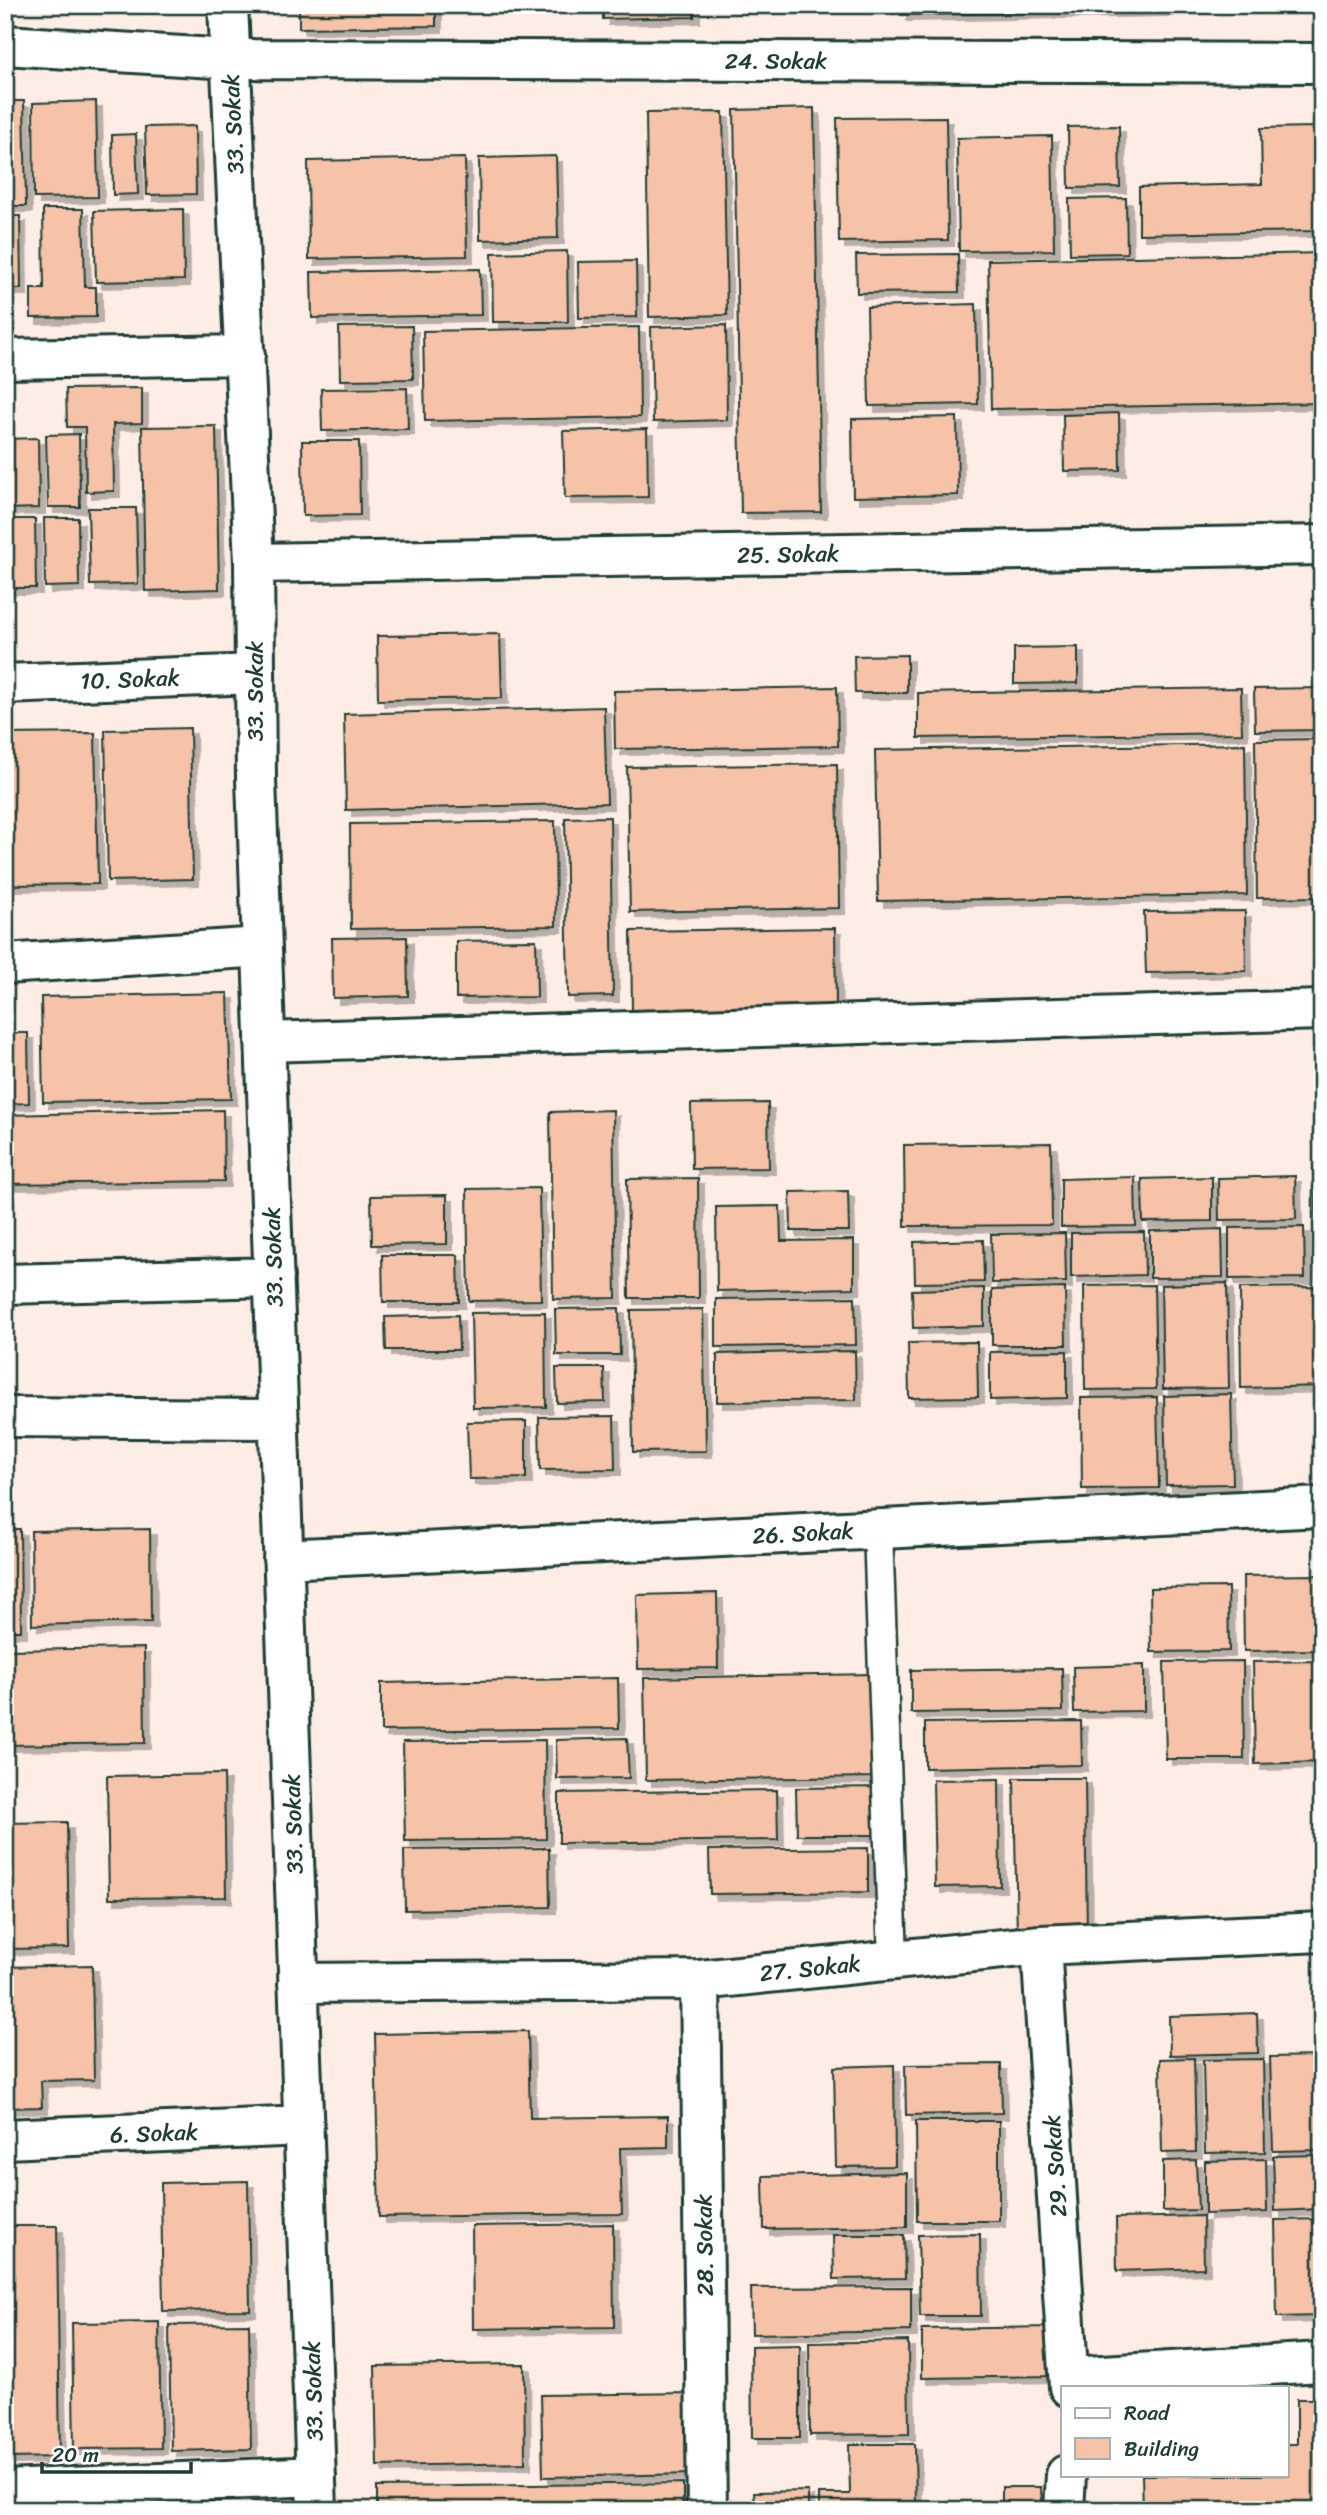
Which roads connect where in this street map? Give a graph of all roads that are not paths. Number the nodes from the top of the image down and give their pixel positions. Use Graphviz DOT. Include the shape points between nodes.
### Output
graph roads {
  1 [pos="228,5"];
  2 [pos="5,45"];
  3 [pos="230,59"];
  4 [pos="1322,63"];
  5 [pos="245,355"];
  6 [pos="5,359"];
  7 [pos="1322,545"];
  8 [pos="254,563"];
  9 [pos="255,674"];
  10 [pos="5,684"];
  11 [pos="262,947"];
  12 [pos="5,964"];
  13 [pos="1322,1010"];
  14 [pos="265,1042"];
  15 [pos="274,1277"];
  16 [pos="5,1284"];
  17 [pos="5,1417"];
  18 [pos="278,1419"];
  19 [pos="1322,1507"];
  20 [pos="877,1530"];
  21 [pos="284,1559"];
  22 [pos="1322,1932"];
  23 [pos="1041,1945"];
  24 [pos="893,1959"];
  25 [pos="700,1980"];
  26 [pos="298,1983"];
  27 [pos="303,2126"];
  28 [pos="5,2139"];
  29 [pos="1322,2362"];
  30 [pos="1069,2382"];
  31 [pos="1066,2476"];
  32 [pos="5,2490"];
  33 [pos="316,2493"];
  34 [pos="707,2510"];
  35 [pos="1064,2510"];
  1 -- 3 [label="street, 33. Sokak"];
  2 -- 3 [label="street, 24. Sokak"];
  3 -- 4 [label="street, 24. Sokak"];
  3 -- 5 [label="street, 33. Sokak"];
  5 -- 6 [label="street"];
  5 -- 8 [label="street, 33. Sokak"];
  7 -- 8 [label="street, 25. Sokak"];
  8 -- 9 [label="street, 33. Sokak"];
  9 -- 10 [label="street, 10. Sokak"];
  9 -- 11 [label="street, 33. Sokak"];
  11 -- 12 [label="street"];
  11 -- 14 [label="street, 33. Sokak"];
  13 -- 14 [label="street"];
  14 -- 15 [label="street, 33. Sokak"];
  15 -- 16 [label="street"];
  15 -- 18 [label="street, 33. Sokak"];
  17 -- 18 [label="street"];
  18 -- 21 [label="street, 33. Sokak"];
  19 -- 20 [label="street, 26. Sokak"];
  20 -- 21 [label="street, 26. Sokak"];
  20 -- 24 [label="lane"];
  21 -- 26 [label="street, 33. Sokak"];
  22 -- 23 [label="street, 27. Sokak"];
  23 -- 24 [label="street, 27. Sokak"];
  23 -- 30 [label="street, 29. Sokak"];
  24 -- 25 [label="street, 27. Sokak"];
  25 -- 26 [label="street, 27. Sokak"];
  25 -- 34 [label="street, 28. Sokak"];
  26 -- 27 [label="street, 33. Sokak"];
  27 -- 28 [label="street, 6. Sokak"];
  27 -- 33 [label="street, 33. Sokak"];
  29 -- 30 [label="street"];
  31 -- 35 [label="street"];
  32 -- 33 [label="street"];
}
